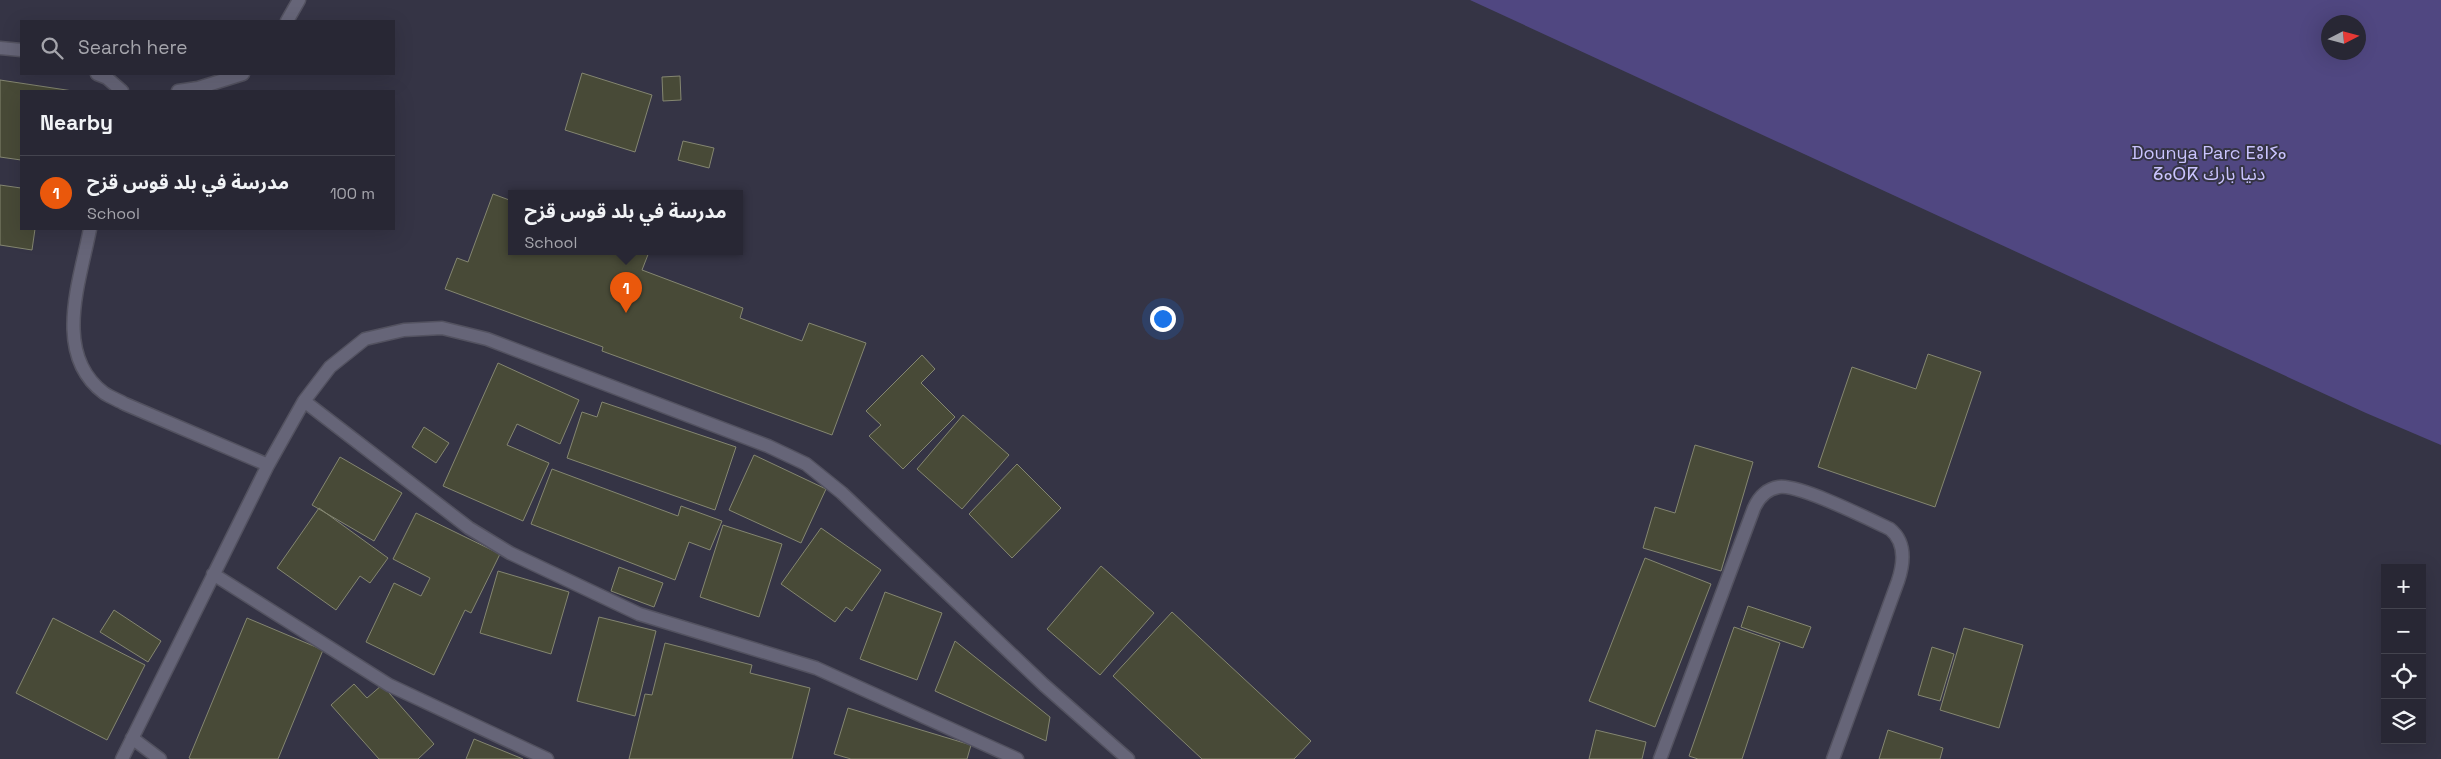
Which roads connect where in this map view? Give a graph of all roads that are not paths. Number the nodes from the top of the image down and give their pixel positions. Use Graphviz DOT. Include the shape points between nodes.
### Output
graph roads {
  1 [pos="299,0"];
  2 [pos="288,20"];
  3 [pos="0,48"];
  4 [pos="20,50"];
  5 [pos="100,75"];
  6 [pos="240,75"];
  7 [pos="121,90"];
  8 [pos="185,90"];
  9 [pos="90,230"];
  10 [pos="304,401"];
  11 [pos="268,465"];
  12 [pos="214,574"];
  13 [pos="132,738"];
  14 [pos="122,759"];
  15 [pos="160,759"];
  16 [pos="547,759"];
  17 [pos="1017,759"];
  18 [pos="1128,759"];
  19 [pos="1660,759"];
  20 [pos="1833,759"];
  1 -- 2 [label="street"];
  3 -- 4 [label="street"];
  5 -- 7 [label="street"];
  6 -- 8 [label="street"];
  9 -- 11 [label="street" via="72,334 77,356 88,377 104,393 125,404"];
  10 -- 11 [label="street"];
  10 -- 17 [label="street" via="469,528 510,553 639,614 816,668"];
  10 -- 18 [label="street" via="330,367 365,339 404,330 442,328 487,339 768,446 806,464 842,492 1044,685"];
  11 -- 12 [label="street"];
  12 -- 13 [label="street"];
  12 -- 16 [label="street" via="389,686"];
  13 -- 14 [label="street"];
  13 -- 15 [label="street"];
  19 -- 20 [label="street" via="1754,508 1764,493 1780,487 1797,490 1890,529 1902,548 1902,570"];
}
